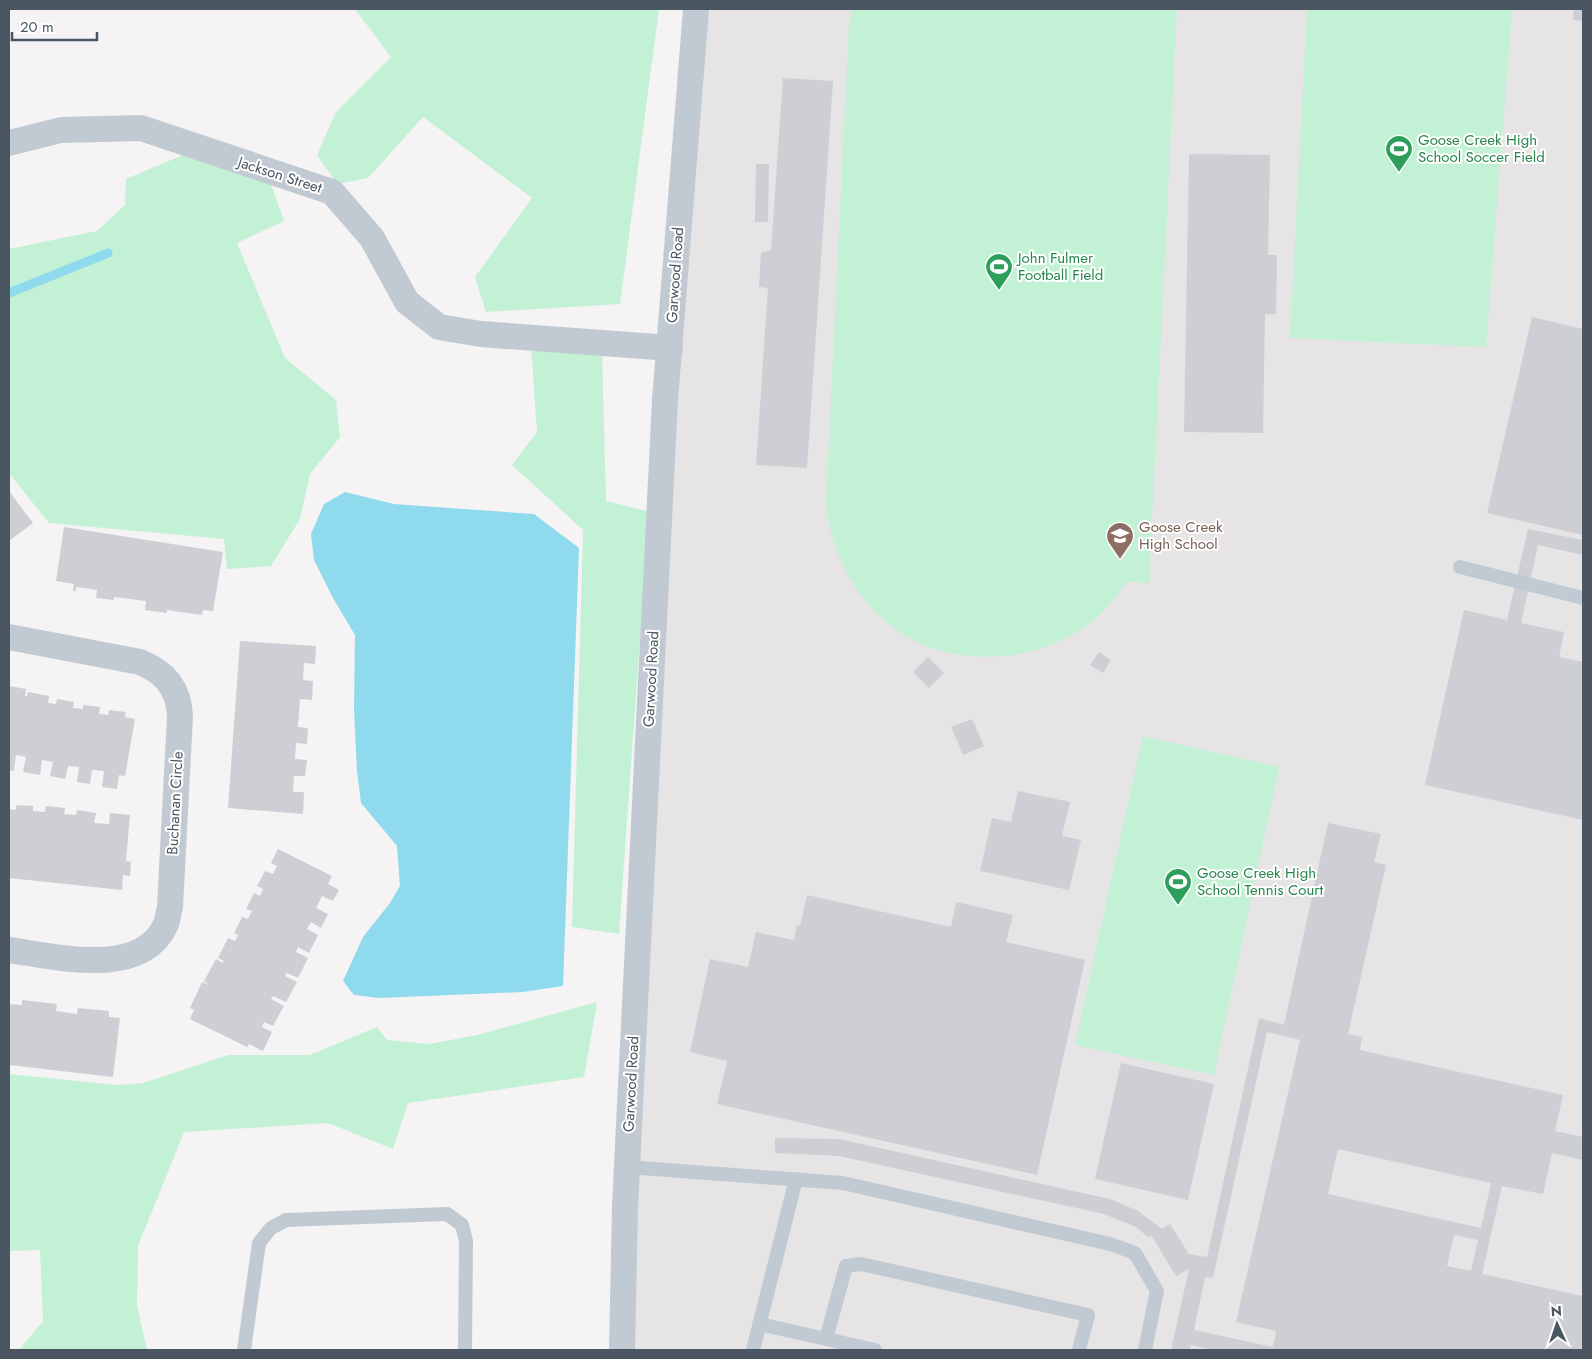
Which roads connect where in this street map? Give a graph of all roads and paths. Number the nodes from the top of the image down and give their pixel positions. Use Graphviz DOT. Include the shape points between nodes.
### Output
graph roads {
  1 [pos="696,9"];
  2 [pos="9,143"];
  3 [pos="670,348"];
  4 [pos="1460,567"];
  5 [pos="1583,598"];
  6 [pos="9,637"];
  7 [pos="9,950"];
  8 [pos="627,1167"];
  9 [pos="796,1180"];
  10 [pos="759,1324"];
  11 [pos="826,1339"];
  12 [pos="244,1350"];
  13 [pos="465,1350"];
  14 [pos="622,1350"];
  15 [pos="752,1350"];
  16 [pos="875,1350"];
  17 [pos="1080,1350"];
  18 [pos="1145,1350"];
  1 -- 3 [label="street, Garwood Road"];
  2 -- 3 [label="street, Jackson Street" via="61,130 140,128 332,192 372,238 407,302 440,327 481,334"];
  3 -- 8 [label="street, Garwood Road"];
  4 -- 5 [label="lane"];
  6 -- 7 [label="street, Buchanan Circle" via="140,662 156,668 173,689 180,704 180,716 170,908 165,926 156,939 130,955 103,961"];
  8 -- 9 [label="lane"];
  8 -- 14 [label="street, Garwood Road"];
  9 -- 10 [label="lane"];
  9 -- 18 [label="lane" via="843,1183 1110,1244 1135,1253 1157,1291"];
  10 -- 11 [label="lane"];
  10 -- 15 [label="lane"];
  11 -- 16 [label="lane"];
  11 -- 17 [label="lane" via="846,1266 861,1264 1088,1315"];
  12 -- 13 [label="lane" via="259,1243 271,1228 286,1220 447,1214 462,1225 466,1241"];
}
